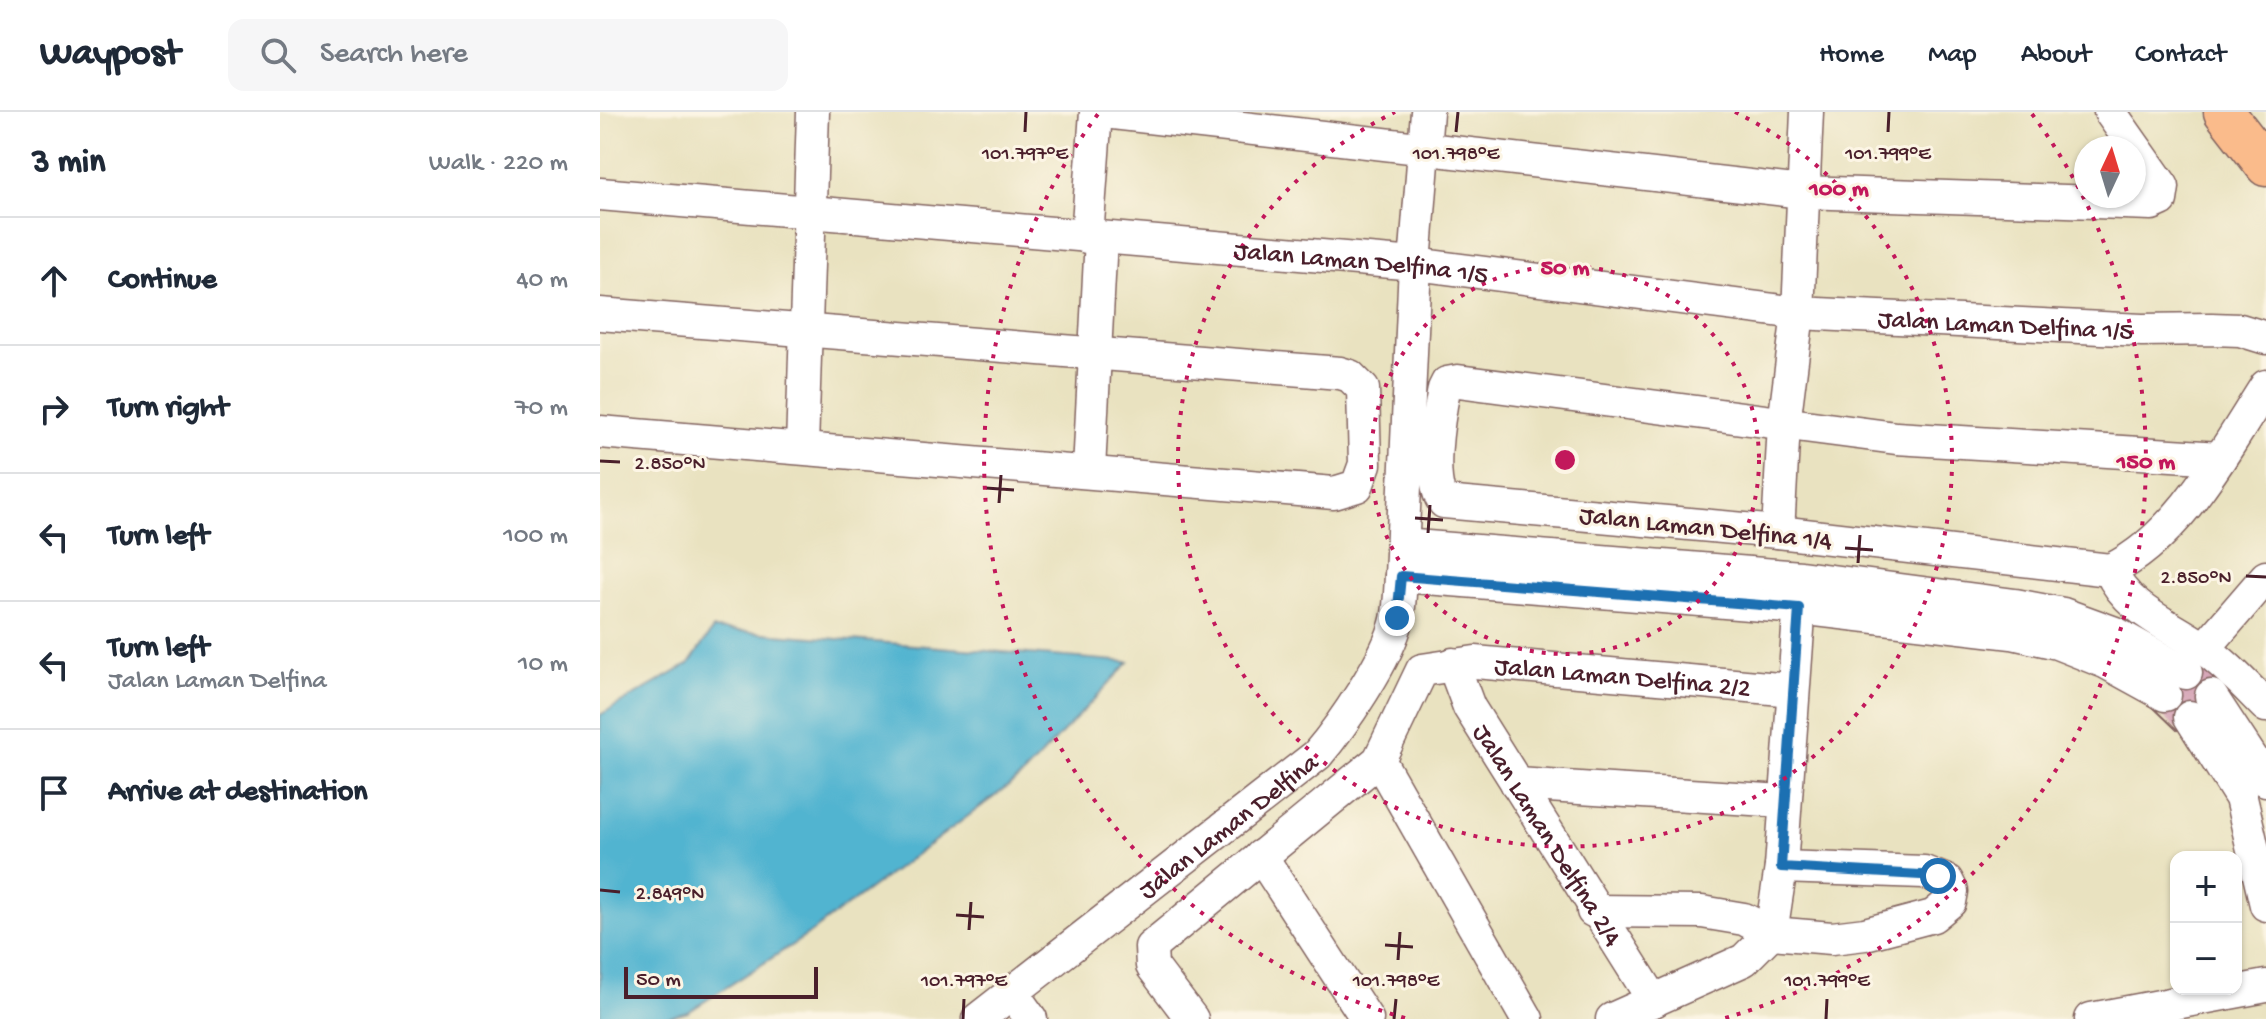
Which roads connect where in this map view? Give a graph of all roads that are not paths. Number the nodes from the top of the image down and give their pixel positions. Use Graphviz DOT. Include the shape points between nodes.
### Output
graph roads {
  1 [pos="813,112"];
  2 [pos="1096,112"];
  3 [pos="1104,112"];
  4 [pos="1427,112"];
  5 [pos="1807,112"];
  6 [pos="2110,112"];
  7 [pos="2224,112"];
  8 [pos="1425,146"];
  9 [pos="2266,166"];
  10 [pos="1803,192"];
  11 [pos="600,194"];
  12 [pos="807,213"];
  13 [pos="1094,237"];
  14 [pos="1415,264"];
  15 [pos="1798,313"];
  16 [pos="600,314"];
  17 [pos="805,333"];
  18 [pos="2266,338"];
  19 [pos="1095,356"];
  20 [pos="2266,386"];
  21 [pos="1784,424"];
  22 [pos="600,432"];
  23 [pos="802,447"];
  24 [pos="2220,458"];
  25 [pos="1089,470"];
  26 [pos="1778,532"];
  27 [pos="1402,560"];
  28 [pos="2110,570"];
  29 [pos="2266,577"];
  30 [pos="1800,592"];
  31 [pos="1453,664"];
  32 [pos="2185,672"];
  33 [pos="1792,690"];
  34 [pos="2266,706"];
  35 [pos="1379,760"];
  36 [pos="2266,780"];
  37 [pos="1517,784"];
  38 [pos="1783,801"];
  39 [pos="2257,816"];
  40 [pos="1261,856"];
  41 [pos="1781,867"];
  42 [pos="2266,905"];
  43 [pos="1593,911"];
  44 [pos="1771,933"];
  45 [pos="2266,986"];
  46 [pos="1011,991"];
  47 [pos="1654,1001"];
  48 [pos="978,1019"];
  49 [pos="1031,1019"];
  50 [pos="1192,1019"];
  51 [pos="1367,1019"];
  52 [pos="1527,1019"];
  53 [pos="1612,1019"];
  54 [pos="2091,1019"];
  1 -- 12 [label="street"];
  2 -- 13 [label="street"];
  3 -- 8 [label="street"];
  4 -- 8 [label="street, Jalan Laman Delfina"];
  5 -- 10 [label="street"];
  6 -- 10 [label="street" via="2163,187 2161,200 2152,204"];
  7 -- 9 [label="main road"];
  8 -- 10 [label="street"];
  8 -- 14 [label="street, Jalan Laman Delfina"];
  10 -- 15 [label="street"];
  11 -- 12 [label="street, Jalan Laman Delfina 1/5"];
  12 -- 13 [label="street, Jalan Laman Delfina 1/5"];
  12 -- 17 [label="street"];
  13 -- 14 [label="street, Jalan Laman Delfina 1/5"];
  13 -- 19 [label="street"];
  14 -- 15 [label="street, Jalan Laman Delfina 1/5"];
  14 -- 27 [label="street, Jalan Laman Delfina"];
  15 -- 18 [label="street, Jalan Laman Delfina 1/5" via="2240,330"];
  15 -- 21 [label="street"];
  16 -- 17 [label="street"];
  17 -- 19 [label="street"];
  17 -- 23 [label="street"];
  19 -- 25 [label="street"];
  19 -- 25 [label="street" via="1350,376 1365,399 1363,476 1347,491"];
  20 -- 24 [label="street"];
  21 -- 24 [label="street" via="1910,439"];
  21 -- 26 [label="street"];
  21 -- 26 [label="street, Jalan Laman Delfina 1/4" via="1447,383 1435,476 1444,502"];
  22 -- 23 [label="street"];
  23 -- 25 [label="street"];
  24 -- 28 [label="street" via="2155,542"];
  26 -- 28 [label="street, Jalan Laman Delfina 1/4"];
  27 -- 30 [label="street"];
  27 -- 46 [label="street, Jalan Laman Delfina" via="1390,641 1317,755"];
  28 -- 32 [label="street" via="2118,590"];
  29 -- 32 [label="street"];
  30 -- 32 [label="street" via="2063,614 2115,633"];
  30 -- 33 [label="street"];
  31 -- 33 [label="street, Jalan Laman Delfina 2/2" via="1494,663"];
  31 -- 35 [label="street" via="1422,670"];
  31 -- 37 [label="street, Jalan Laman Delfina 2/4" via="1469,707"];
  32 -- 34 [label="street"];
  33 -- 38 [label="street"];
  35 -- 40 [label="street"];
  35 -- 52 [label="street"];
  36 -- 39 [label="street" via="2200,707 2241,798"];
  37 -- 38 [label="street"];
  37 -- 43 [label="street, Jalan Laman Delfina 2/4"];
  38 -- 41 [label="street"];
  39 -- 42 [label="street"];
  40 -- 50 [label="street" via="1156,941 1149,953 1152,966"];
  40 -- 51 [label="street"];
  41 -- 44 [label="street"];
  41 -- 44 [label="street" via="1924,872 1947,881 1952,891 1950,902 1933,916 1865,934 1812,938"];
  43 -- 44 [label="street" via="1702,912 1744,919"];
  43 -- 47 [label="street, Jalan Laman Delfina 2/4"];
  44 -- 47 [label="street" via="1744,960"];
  45 -- 54 [label="street"];
  46 -- 48 [label="street, Jalan Laman Delfina"];
  46 -- 49 [label="street"];
  47 -- 53 [label="street"];
}
